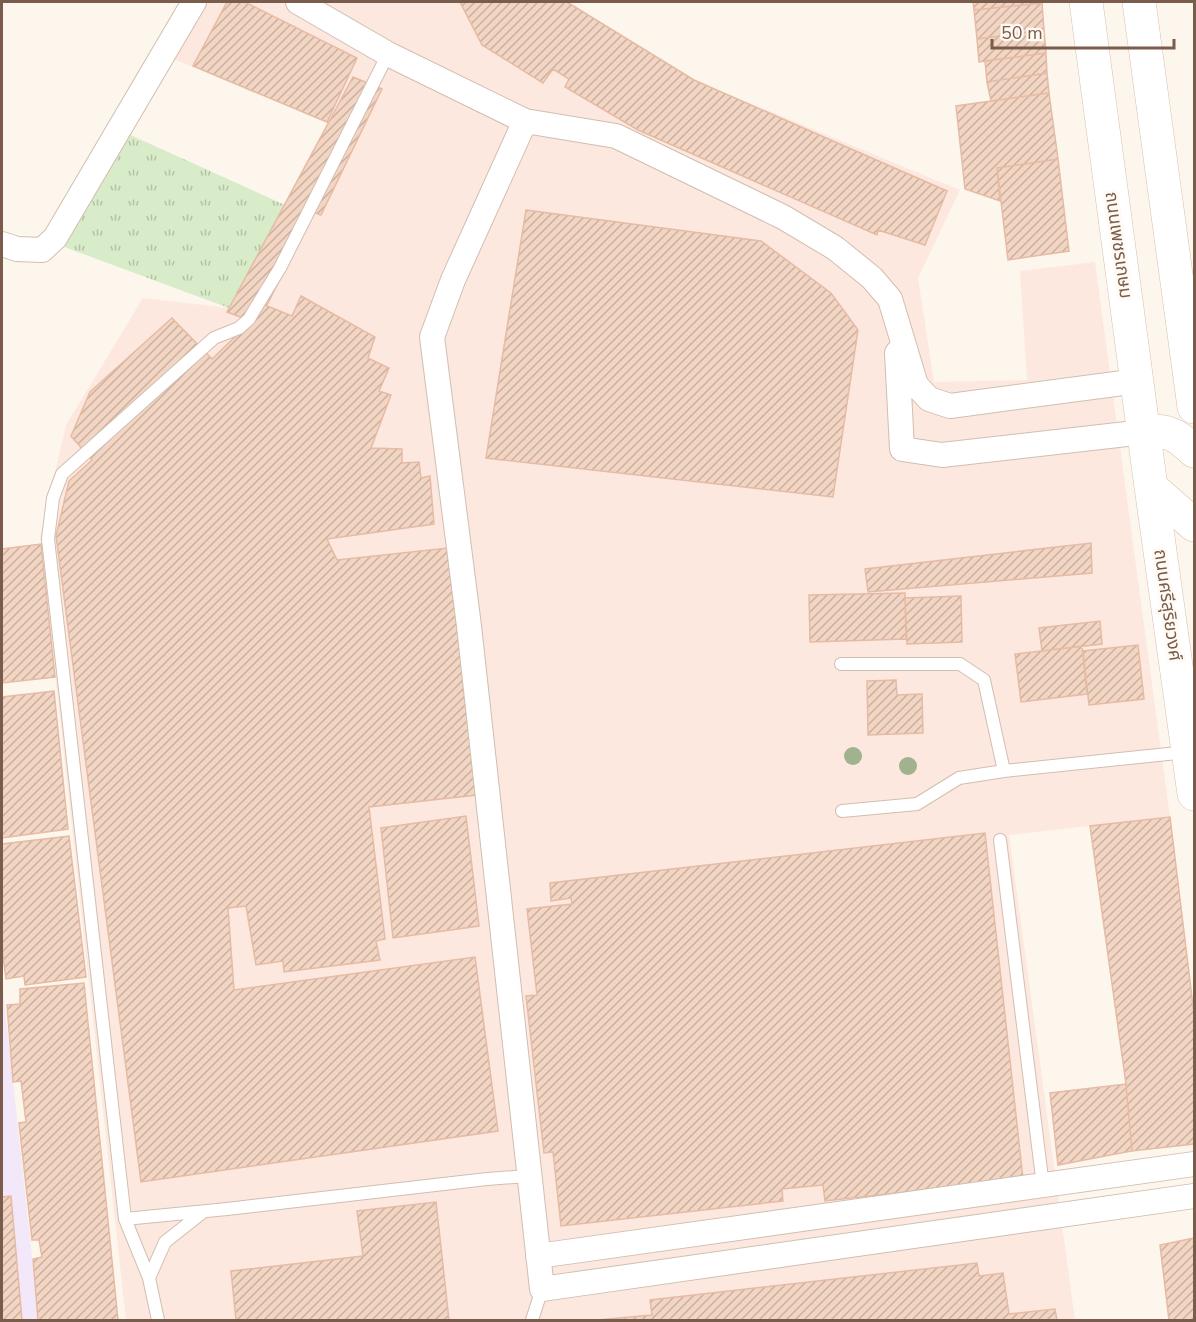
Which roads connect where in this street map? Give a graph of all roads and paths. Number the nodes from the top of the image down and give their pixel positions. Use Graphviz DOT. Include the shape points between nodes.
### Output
graph roads {
  1 [pos="194,2"];
  2 [pos="298,2"];
  3 [pos="1086,2"];
  4 [pos="1139,2"];
  5 [pos="388,54"];
  6 [pos="525,122"];
  7 [pos="2,244"];
  8 [pos="902,340"];
  9 [pos="1138,381"];
  10 [pos="1194,407"];
  11 [pos="1144,432"];
  12 [pos="1194,451"];
  13 [pos="1151,487"];
  14 [pos="1194,525"];
  15 [pos="841,664"];
  16 [pos="1188,752"];
  17 [pos="1004,771"];
  18 [pos="1194,794"];
  19 [pos="842,811"];
  20 [pos="1000,840"];
  21 [pos="1194,1164"];
  22 [pos="530,1176"];
  23 [pos="1044,1186"];
  24 [pos="1194,1196"];
  25 [pos="204,1211"];
  26 [pos="125,1219"];
  27 [pos="801,1220"];
  28 [pos="805,1252"];
  29 [pos="538,1256"];
  30 [pos="149,1278"];
  31 [pos="542,1289"];
  32 [pos="158,1320"];
  33 [pos="532,1320"];
  1 -- 7 [label="street" via="55,238 42,250"];
  2 -- 5 [label="street"];
  3 -- 9 [label="main road, ถนนเพชรเกษม"];
  4 -- 10 [label="main road"];
  5 -- 6 [label="street"];
  5 -- 26 [label="lane" via="280,268 249,319 239,328 214,338 62,474 53,498 48,539"];
  6 -- 8 [label="street" via="616,136 783,217 835,248 872,278 890,299"];
  6 -- 22 [label="street" via="453,280 432,337 470,626"];
  8 -- 9 [label="street" via="916,386 929,399 950,406"];
  8 -- 11 [label="street" via="896,355 902,449 942,455"];
  9 -- 11 [label="main road, ถนนเพชรเกษม"];
  11 -- 12 [label="main road" via="1168,431"];
  11 -- 13 [label="main road, ถนนศรีสุริยวงศ์"];
  13 -- 14 [label="main road"];
  13 -- 16 [label="main road, ถนนศรีสุริยวงศ์"];
  15 -- 17 [label="lane" via="960,664 976,674 984,680"];
  16 -- 17 [label="lane"];
  16 -- 18 [label="main road, ถนนศรีสุริยวงศ์"];
  17 -- 19 [label="lane" via="959,778 916,804"];
  20 -- 23 [label="lane"];
  21 -- 23 [label="street"];
  22 -- 25 [label="lane"];
  22 -- 29 [label="street"];
  23 -- 27 [label="street"];
  24 -- 28 [label="street"];
  25 -- 26 [label="lane"];
  25 -- 30 [label="lane" via="165,1242"];
  26 -- 30 [label="lane"];
  27 -- 28 [label="street"];
  27 -- 29 [label="street"];
  28 -- 31 [label="street"];
  29 -- 31 [label="street"];
  30 -- 32 [label="lane"];
  31 -- 33 [label="lane"];
}
